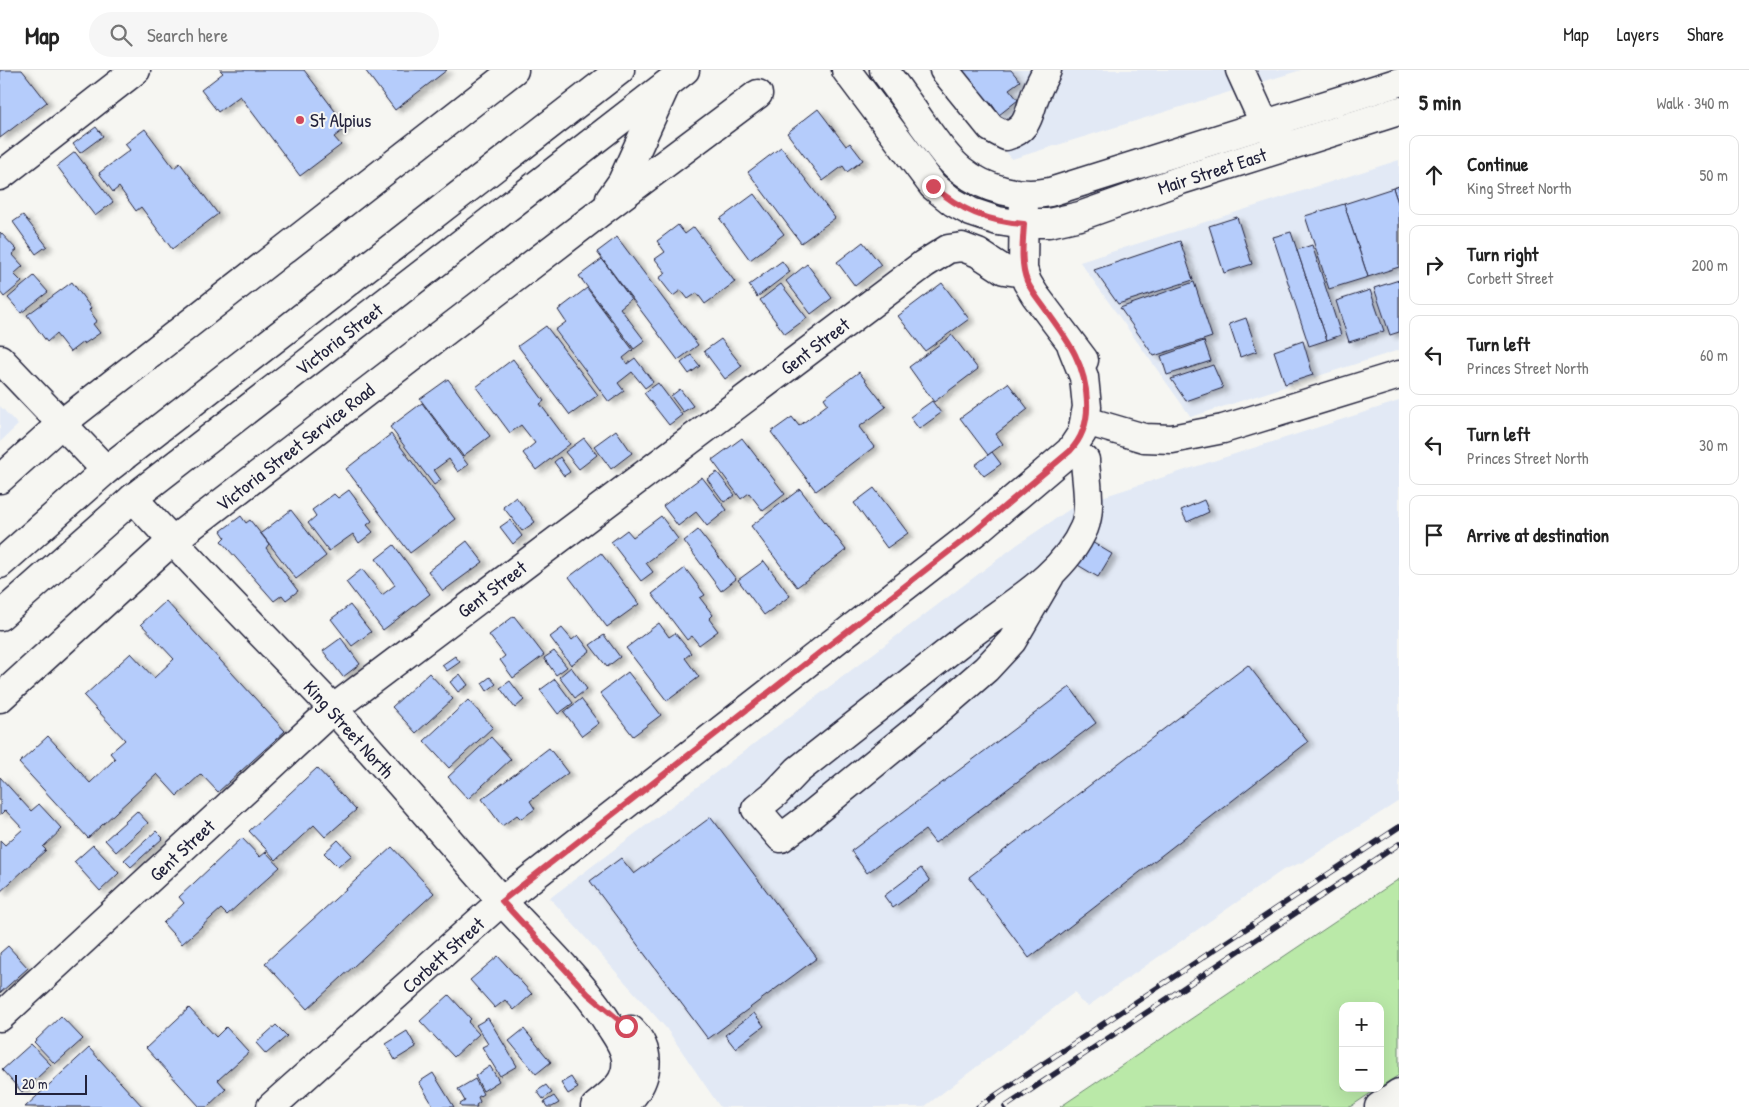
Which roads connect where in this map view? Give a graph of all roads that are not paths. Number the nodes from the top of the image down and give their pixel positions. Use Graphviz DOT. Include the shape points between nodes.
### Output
graph roads {
  1 [pos="136,70"];
  2 [pos="514,70"];
  3 [pos="620,70"];
  4 [pos="846,70"];
  5 [pos="884,70"];
  6 [pos="944,70"];
  7 [pos="1047,70"];
  8 [pos="1240,70"];
  9 [pos="676,78"];
  10 [pos="1399,82"];
  11 [pos="758,94"];
  12 [pos="1399,110"];
  13 [pos="1265,125"];
  14 [pos="1288,146"];
  15 [pos="0,176"];
  16 [pos="1024,195"];
  17 [pos="602,211"];
  18 [pos="1024,224"];
  19 [pos="1024,273"];
  20 [pos="0,359"];
  21 [pos="1399,375"];
  22 [pos="61,424"];
  23 [pos="1090,438"];
  24 [pos="106,470"];
  25 [pos="0,479"];
  26 [pos="133,498"];
  27 [pos="172,541"];
  28 [pos="0,564"];
  29 [pos="1050,576"];
  30 [pos="0,616"];
  31 [pos="0,698"];
  32 [pos="333,710"];
  33 [pos="502,901"];
  34 [pos="0,1017"];
  35 [pos="635,1075"];
  36 [pos="1399,1094"];
  37 [pos="271,1107"];
  38 [pos="595,1107"];
  39 [pos="621,1107"];
  40 [pos="1379,1107"];
  1 -- 15 [label="street"];
  2 -- 22 [label="street"];
  3 -- 24 [label="street"];
  4 -- 18 [label="street, Mair Street East" via="924,175 942,194 982,217"];
  5 -- 16 [label="street" via="938,144 962,170 991,186"];
  6 -- 7 [label="street" via="990,128 1006,136 1022,128 1027,121"];
  8 -- 13 [label="street"];
  9 -- 17 [label="street, Victoria Street Service Road" via="622,182"];
  9 -- 26 [label="street, Victoria Street"];
  10 -- 13 [label="street, Mair Street East"];
  11 -- 17 [label="street, Victoria Street Service Road"];
  12 -- 14 [label="street, Mair Street East"];
  13 -- 14 [label="street"];
  13 -- 16 [label="street, Mair Street East" via="1050,192"];
  14 -- 18 [label="street, Mair Street East" via="1080,216 1049,223"];
  16 -- 18 [label="street"];
  17 -- 27 [label="street, Victoria Street Service Road"];
  18 -- 19 [label="street"];
  19 -- 23 [label="street" via="1035,295 1099,384 1103,408"];
  19 -- 32 [label="street, Gent Street" via="1004,270 962,247 936,256"];
  20 -- 22 [label="street, King Street North"];
  21 -- 23 [label="street" via="1203,434 1160,440"];
  22 -- 24 [label="street, King Street North"];
  22 -- 25 [label="street"];
  23 -- 29 [label="street" via="1086,521 1073,547"];
  23 -- 33 [label="street, Corbett Street"];
  24 -- 26 [label="street, King Street North"];
  24 -- 28 [label="street"];
  26 -- 27 [label="street, King Street North"];
  26 -- 30 [label="street, Victoria Street"];
  27 -- 31 [label="street, Victoria Street Service Road"];
  27 -- 32 [label="street, King Street North"];
  29 -- 29 [label="street" via="1015,636 986,669 780,838 756,809 805,764"];
  32 -- 33 [label="street, King Street North"];
  32 -- 34 [label="street, Gent Street"];
  33 -- 35 [label="street, King Street North" via="588,994 606,1018"];
  33 -- 37 [label="street, Corbett Street"];
  35 -- 38 [label="street"];
  35 -- 39 [label="street" via="642,1085"];
  36 -- 40 [label="street"];
}
